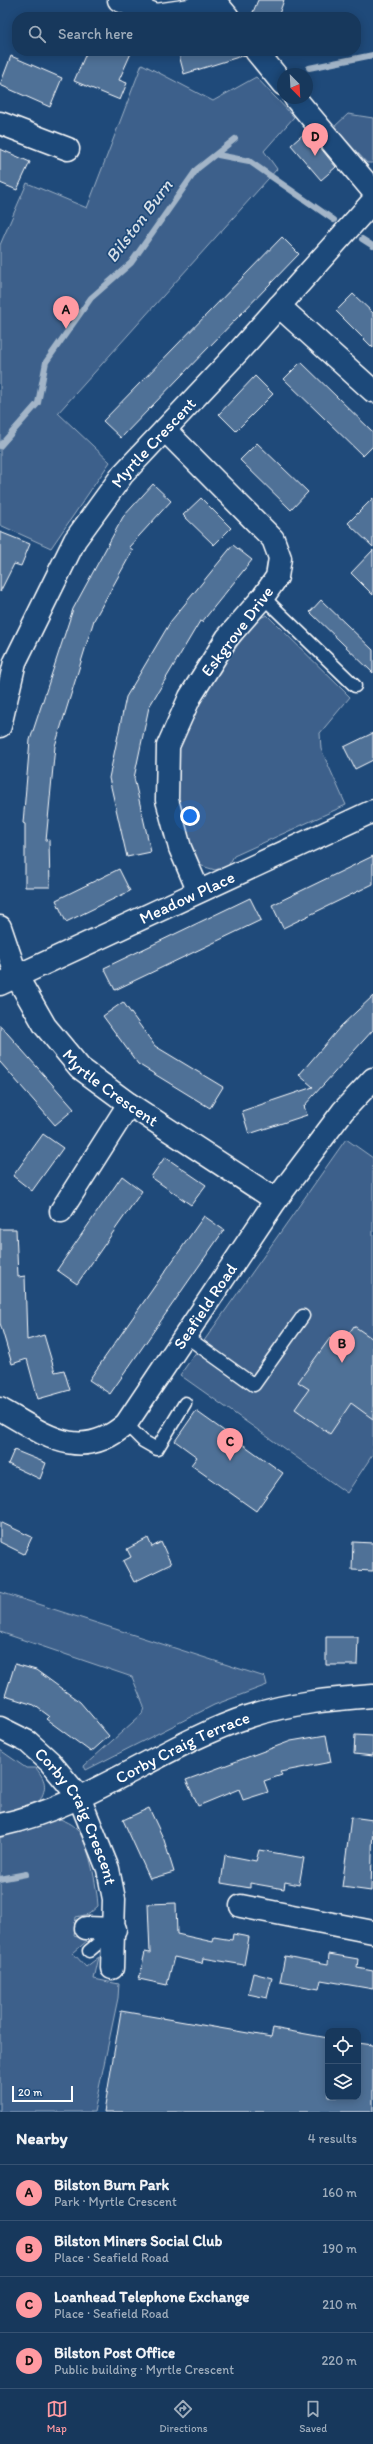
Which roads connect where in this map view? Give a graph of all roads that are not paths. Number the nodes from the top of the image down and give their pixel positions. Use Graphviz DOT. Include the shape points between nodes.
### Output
graph roads {
  1 [pos="119,0"];
  2 [pos="210,0"];
  3 [pos="214,0"];
  4 [pos="149,12"];
  5 [pos="176,12"];
  6 [pos="224,12"];
  7 [pos="260,56"];
  8 [pos="277,77"];
  9 [pos="300,104"];
  10 [pos="0,123"];
  11 [pos="68,148"];
  12 [pos="373,192"];
  13 [pos="373,201"];
  14 [pos="279,306"];
  15 [pos="373,391"];
  16 [pos="165,430"];
  17 [pos="263,597"];
  18 [pos="355,686"];
  19 [pos="0,726"];
  20 [pos="373,811"];
  21 [pos="198,890"];
  22 [pos="0,927"];
  23 [pos="8,980"];
  24 [pos="373,1079"];
  25 [pos="129,1104"];
  26 [pos="276,1200"];
  27 [pos="61,1211"];
  28 [pos="303,1316"];
  29 [pos="184,1335"];
  30 [pos="185,1403"];
  31 [pos="0,1409"];
  32 [pos="126,1424"];
  33 [pos="373,1696"];
  34 [pos="0,1728"];
  35 [pos="79,1797"];
  36 [pos="0,1825"];
  37 [pos="241,1906"];
  38 [pos="86,1928"];
  39 [pos="115,1929"];
  40 [pos="373,1932"];
  41 [pos="89,1951"];
  42 [pos="112,1968"];
  1 -- 4 [label="street"];
  2 -- 5 [label="street" via="190,10"];
  3 -- 6 [label="street"];
  7 -- 8 [label="street"];
  9 -- 12 [label="street"];
  10 -- 11 [label="street"];
  13 -- 14 [label="street, Myrtle Crescent"];
  14 -- 15 [label="street"];
  14 -- 16 [label="street, Myrtle Crescent"];
  16 -- 17 [label="street, Eskgrove Drive" via="273,539 280,558 277,577"];
  16 -- 19 [label="street, Myrtle Crescent" via="123,474 75,540 15,662"];
  17 -- 18 [label="lane"];
  17 -- 21 [label="street, Eskgrove Drive" via="227,638 190,697 168,746 167,800 180,848"];
  20 -- 21 [label="street, Meadow Place"];
  21 -- 23 [label="street, Meadow Place"];
  22 -- 23 [label="street, Myrtle Crescent"];
  23 -- 25 [label="street, Myrtle Crescent" via="80,1068"];
  24 -- 26 [label="street, Seafield Road" via="343,1112"];
  25 -- 26 [label="street, Myrtle Crescent"];
  25 -- 27 [label="street"];
  26 -- 29 [label="street, Seafield Road"];
  28 -- 29 [label="lane" via="254,1385"];
  29 -- 32 [label="street, Seafield Road"];
  30 -- 32 [label="lane" via="158,1449 143,1441"];
  31 -- 32 [label="street, Seafield Road" via="50,1437 79,1444 96,1443 111,1436"];
  33 -- 35 [label="street, Corby Craig Terrace" via="292,1705 250,1716"];
  34 -- 35 [label="street, Corby Craig Crescent" via="28,1742 50,1762"];
  35 -- 36 [label="street, Corby Craig Terrace" via="47,1812"];
  35 -- 39 [label="street, Corby Craig Crescent" via="108,1869 114,1899"];
  37 -- 40 [label="street"];
  38 -- 39 [label="street"];
  39 -- 41 [label="lane"];
  39 -- 42 [label="street, Corby Craig Crescent"];
}
